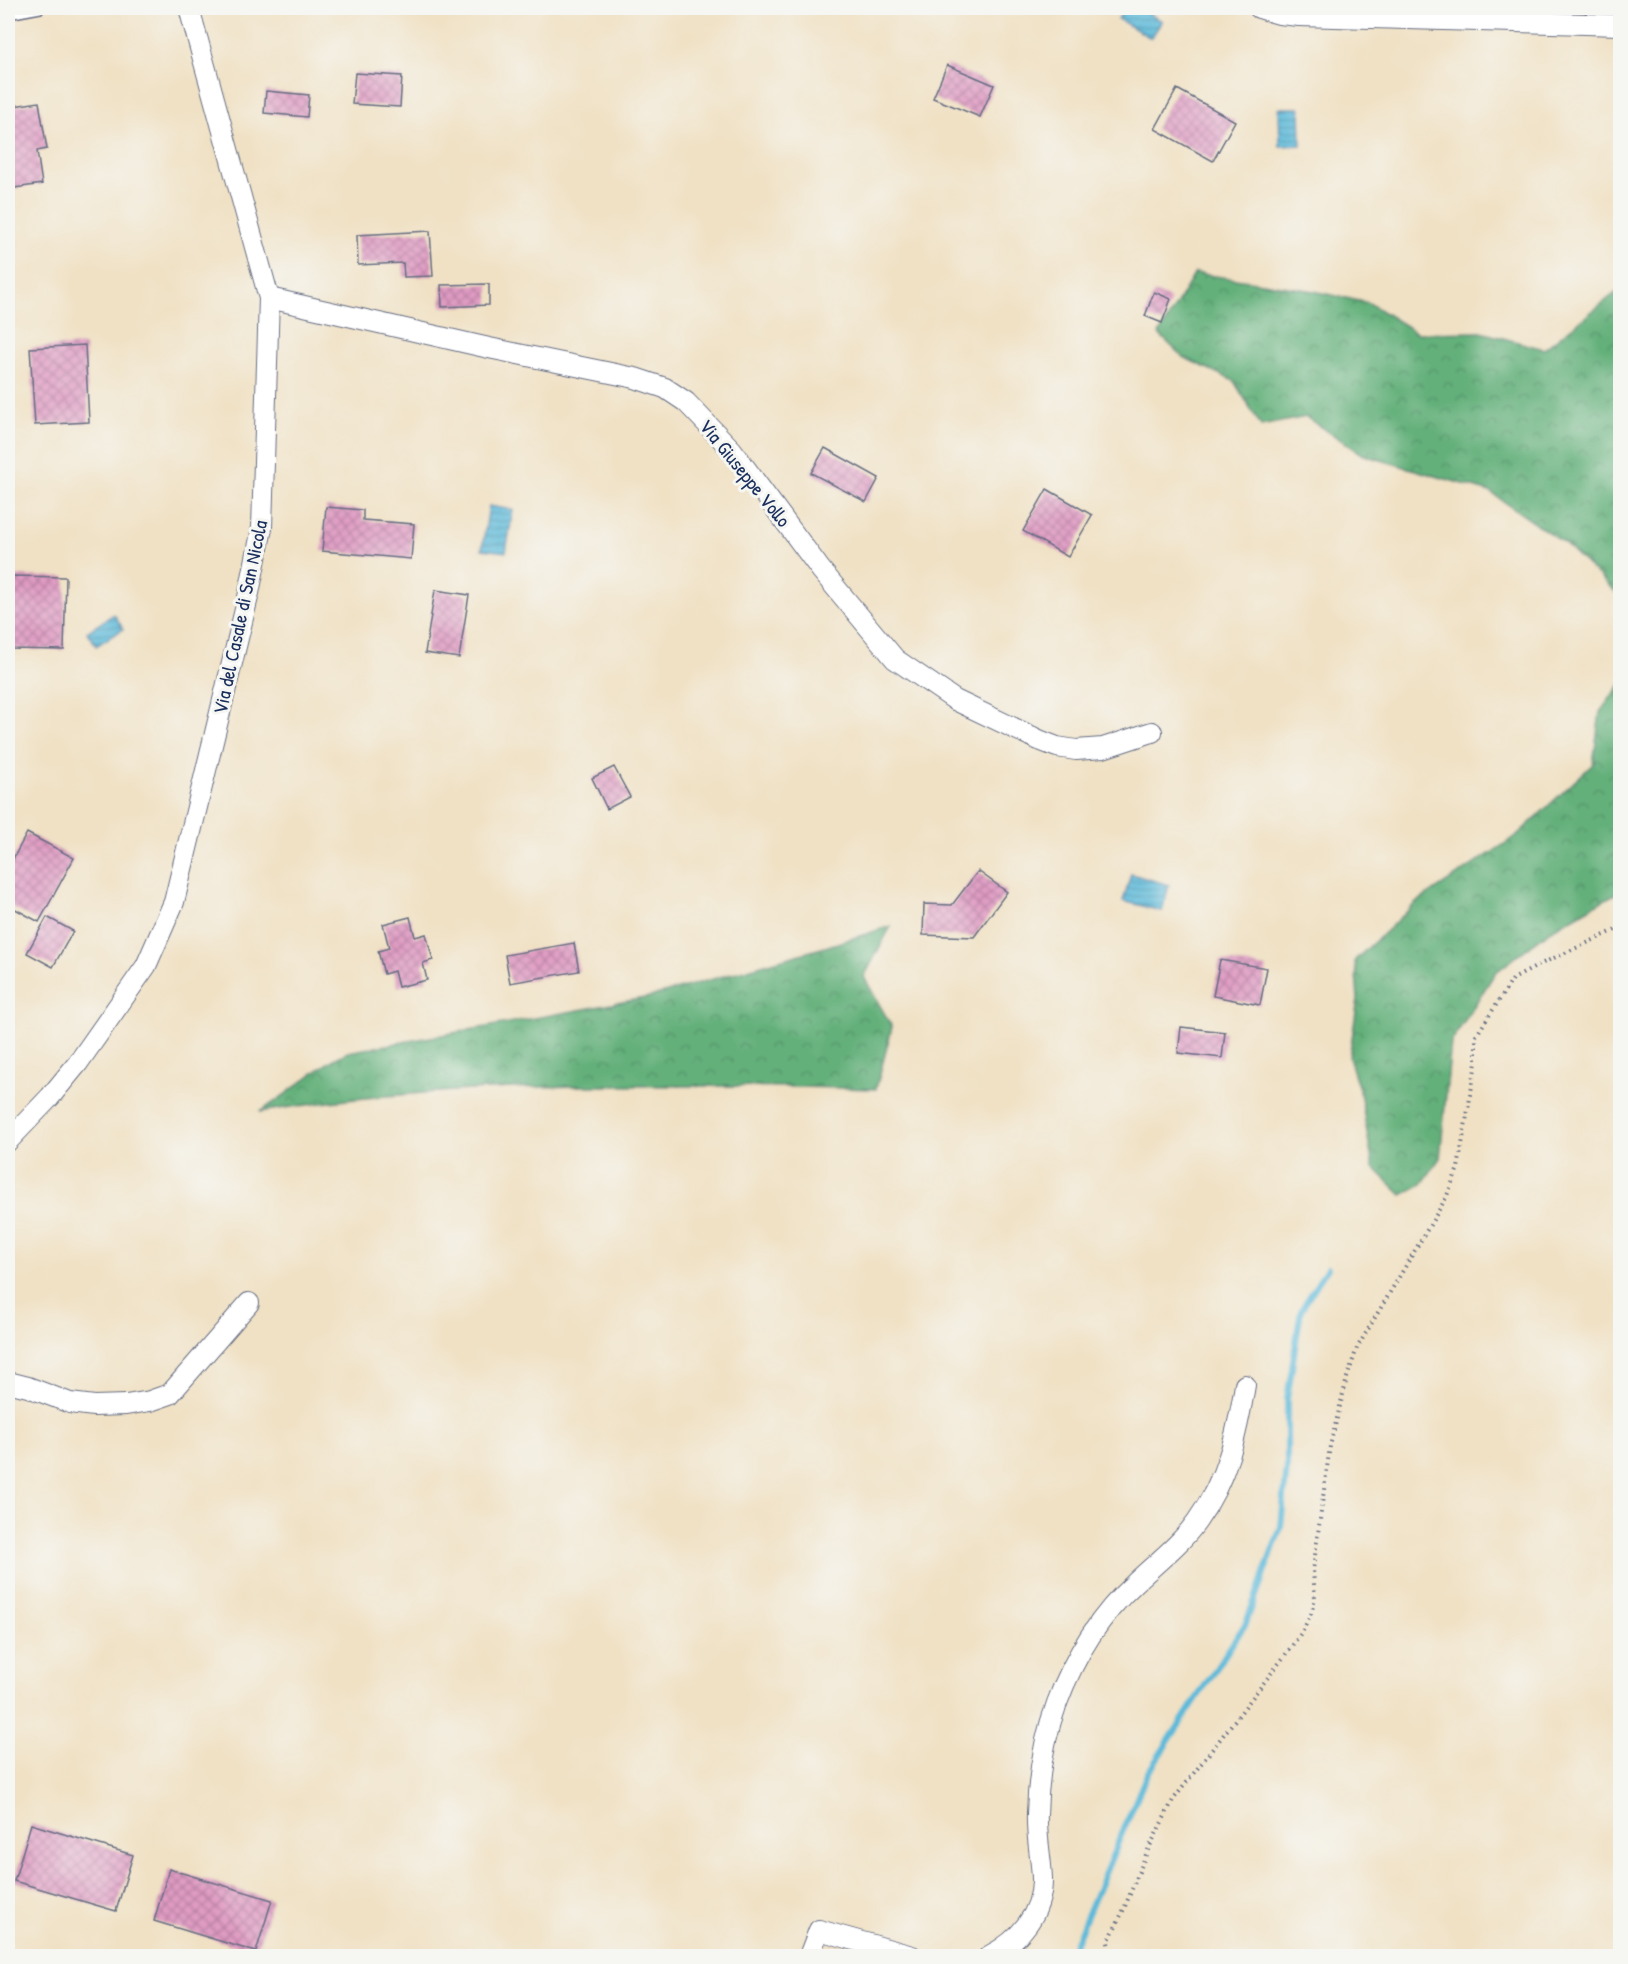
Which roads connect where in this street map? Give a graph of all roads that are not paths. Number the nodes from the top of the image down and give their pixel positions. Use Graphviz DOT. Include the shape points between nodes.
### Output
graph roads {
  1 [pos="40,8"];
  2 [pos="189,8"];
  3 [pos="1259,8"];
  4 [pos="8,14"];
  5 [pos="1620,25"];
  6 [pos="269,298"];
  7 [pos="1152,732"];
  8 [pos="8,1141"];
  9 [pos="249,1303"];
  10 [pos="8,1382"];
  11 [pos="1245,1385"];
  12 [pos="809,1956"];
  13 [pos="912,1956"];
  14 [pos="989,1956"];
  1 -- 4 [label="lane"];
  2 -- 6 [label="street, Via del Casale di San Nicola"];
  3 -- 5 [label="street" via="1299,16"];
  6 -- 7 [label="street, Via Giuseppe Vollo" via="665,388 686,402 732,450 820,570 903,665 955,700 1057,747 1103,748"];
  6 -- 8 [label="street, Via del Casale di San Nicola" via="262,528 174,902 146,966 78,1063"];
  9 -- 10 [label="street" via="170,1394 150,1401 94,1407"];
  11 -- 14 [label="street" via="1228,1464 1204,1510 1188,1533 1115,1604 1090,1636 1069,1674 1050,1724 1041,1772 1037,1816 1042,1880 1038,1903 1023,1932"];
  12 -- 13 [label="street" via="819,1930"];
}
